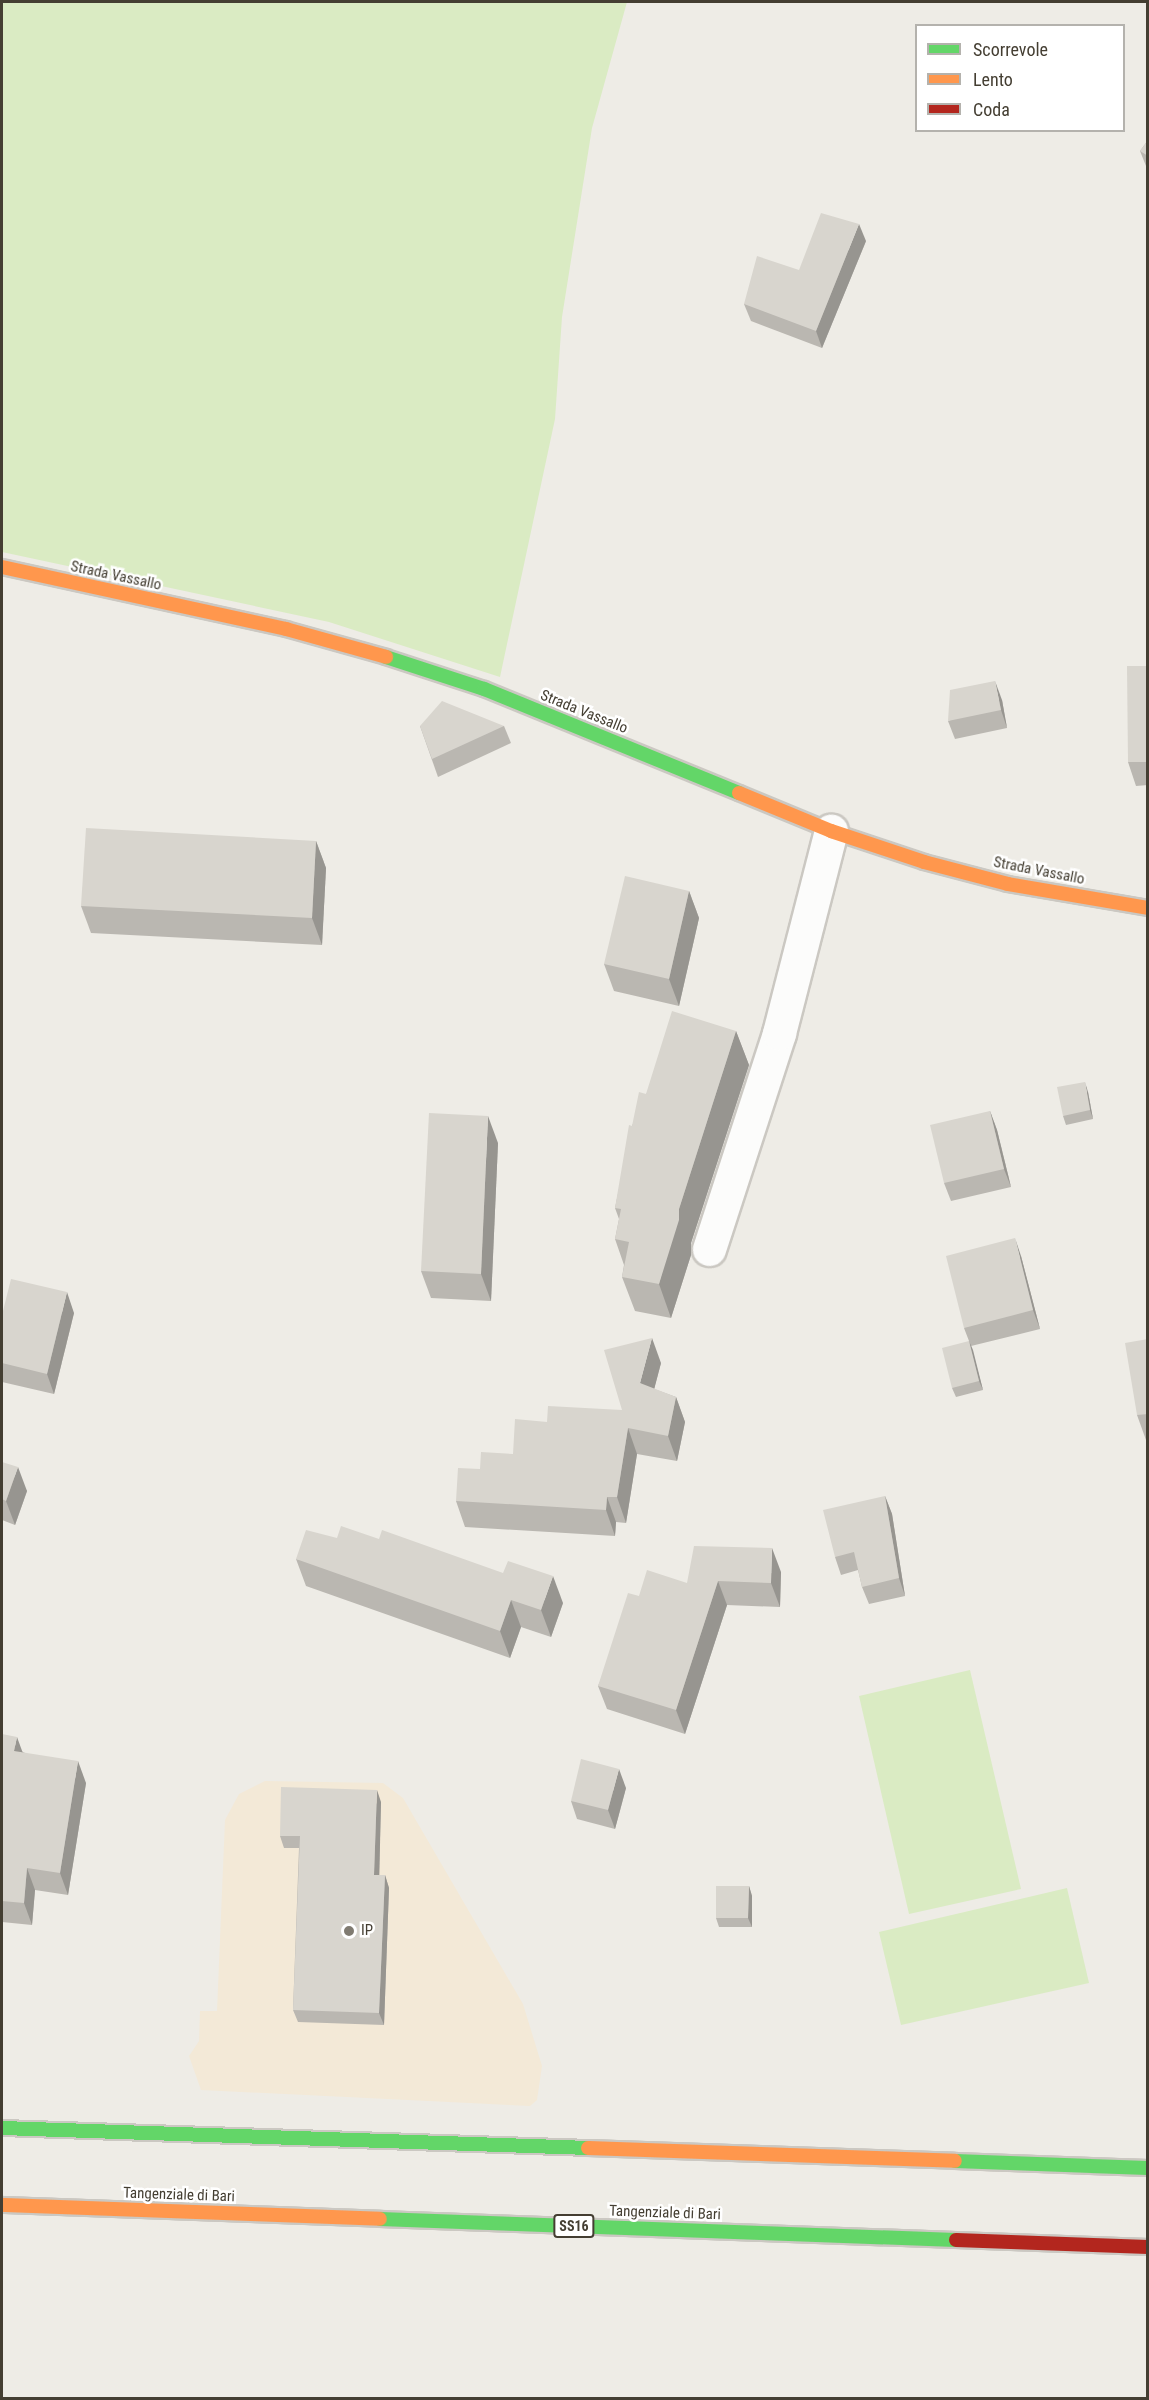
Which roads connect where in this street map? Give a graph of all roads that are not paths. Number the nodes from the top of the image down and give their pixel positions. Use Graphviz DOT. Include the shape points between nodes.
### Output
graph roads {
  1 [pos="2,567"];
  2 [pos="831,831"];
  3 [pos="1148,908"];
  4 [pos="708,1249"];
  5 [pos="2,2128"];
  6 [pos="1148,2168"];
  7 [pos="2,2205"];
  8 [pos="1148,2247"];
  1 -- 2 [label="main road, Strada Vassallo" via="286,629 484,688"];
  2 -- 3 [label="main road, Strada Vassallo" via="924,862 1008,884"];
  2 -- 4 [label="street" via="779,1033"];
  5 -- 6 [label="main road"];
  7 -- 8 [label="main road, Tangenziale di Bari / SS16"];
}
